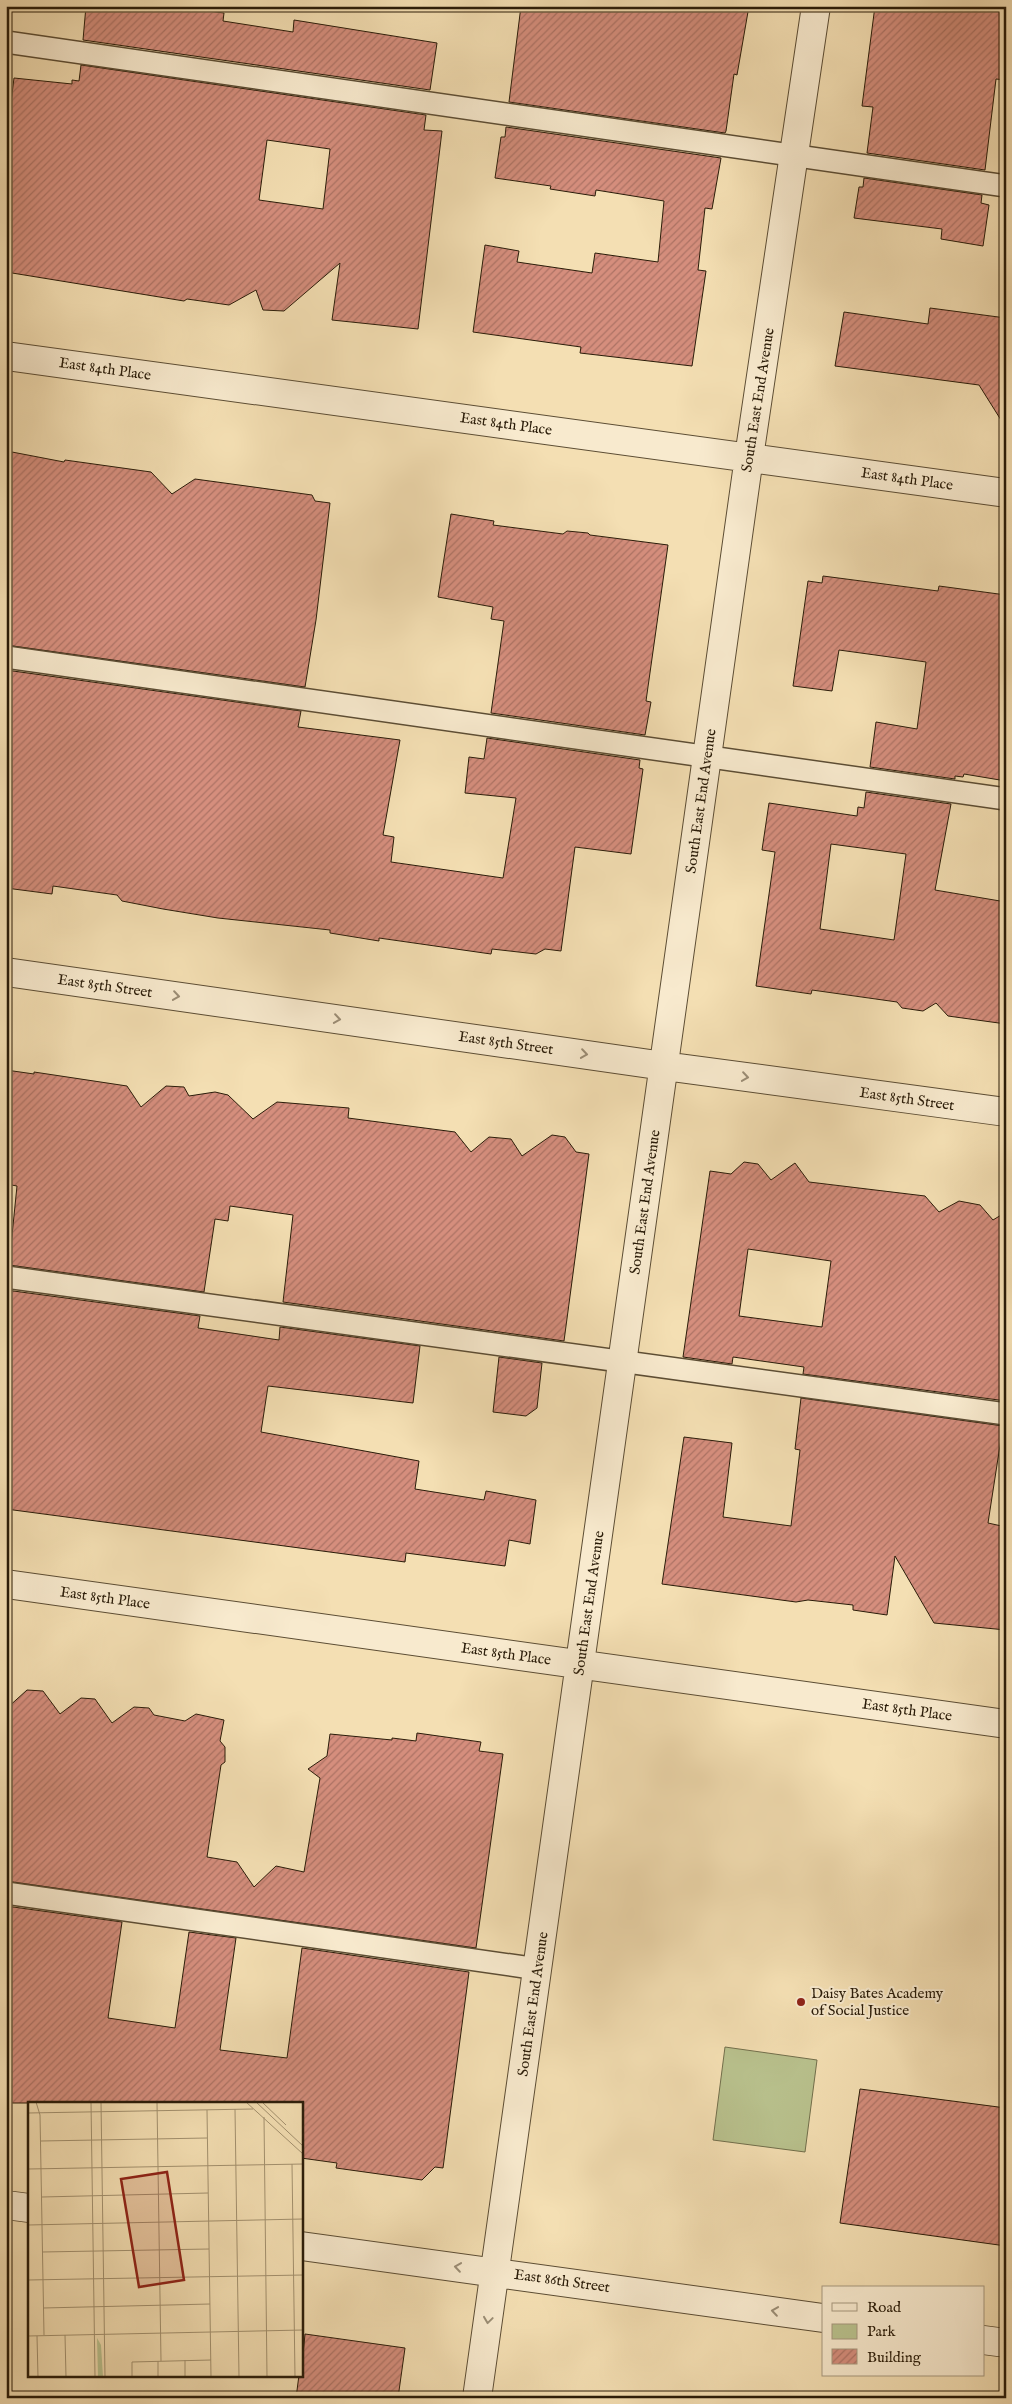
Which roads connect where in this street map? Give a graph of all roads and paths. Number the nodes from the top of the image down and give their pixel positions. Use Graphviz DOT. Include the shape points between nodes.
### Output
graph roads {
  1 [pos="816,6"];
  2 [pos="6,42"];
  3 [pos="795,158"];
  4 [pos="1006,186"];
  5 [pos="6,356"];
  6 [pos="749,457"];
  7 [pos="1006,492"];
  8 [pos="6,657"];
  9 [pos="708,757"];
  10 [pos="1006,799"];
  11 [pos="6,972"];
  12 [pos="664,1066"];
  13 [pos="1006,1112"];
  14 [pos="6,1277"];
  15 [pos="622,1362"];
  16 [pos="1006,1414"];
  17 [pos="6,1584"];
  18 [pos="580,1664"];
  19 [pos="1006,1724"];
  20 [pos="6,1893"];
  21 [pos="538,1968"];
  22 [pos="6,2205"];
  23 [pos="28,2208"];
  24 [pos="302,2246"];
  25 [pos="496,2272"];
  26 [pos="822,2318"];
  27 [pos="984,2340"];
  28 [pos="1006,2344"];
  29 [pos="478,2398"];
  1 -- 3 [label="street, South East End Avenue"];
  2 -- 3 [label="lane"];
  3 -- 4 [label="lane"];
  3 -- 6 [label="street, South East End Avenue"];
  5 -- 6 [label="street, East 84th Place"];
  6 -- 7 [label="street, East 84th Place"];
  6 -- 9 [label="street, South East End Avenue"];
  8 -- 9 [label="lane"];
  9 -- 10 [label="lane"];
  9 -- 12 [label="street, South East End Avenue"];
  11 -- 12 [label="street, East 85th Street, one-way"];
  12 -- 13 [label="street, East 85th Street, one-way"];
  12 -- 15 [label="street, South East End Avenue"];
  14 -- 15 [label="lane"];
  15 -- 16 [label="lane"];
  15 -- 18 [label="street, South East End Avenue"];
  17 -- 18 [label="street, East 85th Place"];
  18 -- 19 [label="street, East 85th Place"];
  18 -- 21 [label="street, South East End Avenue"];
  20 -- 21 [label="lane"];
  21 -- 25 [label="street, South East End Avenue"];
  22 -- 23 [label="street"];
  25 -- 24 [label="street, East 86th Street, one-way"];
  26 -- 25 [label="street, East 86th Street, one-way"];
  25 -- 29 [label="street, South East End Avenue, one-way"];
  27 -- 28 [label="street"];
}
